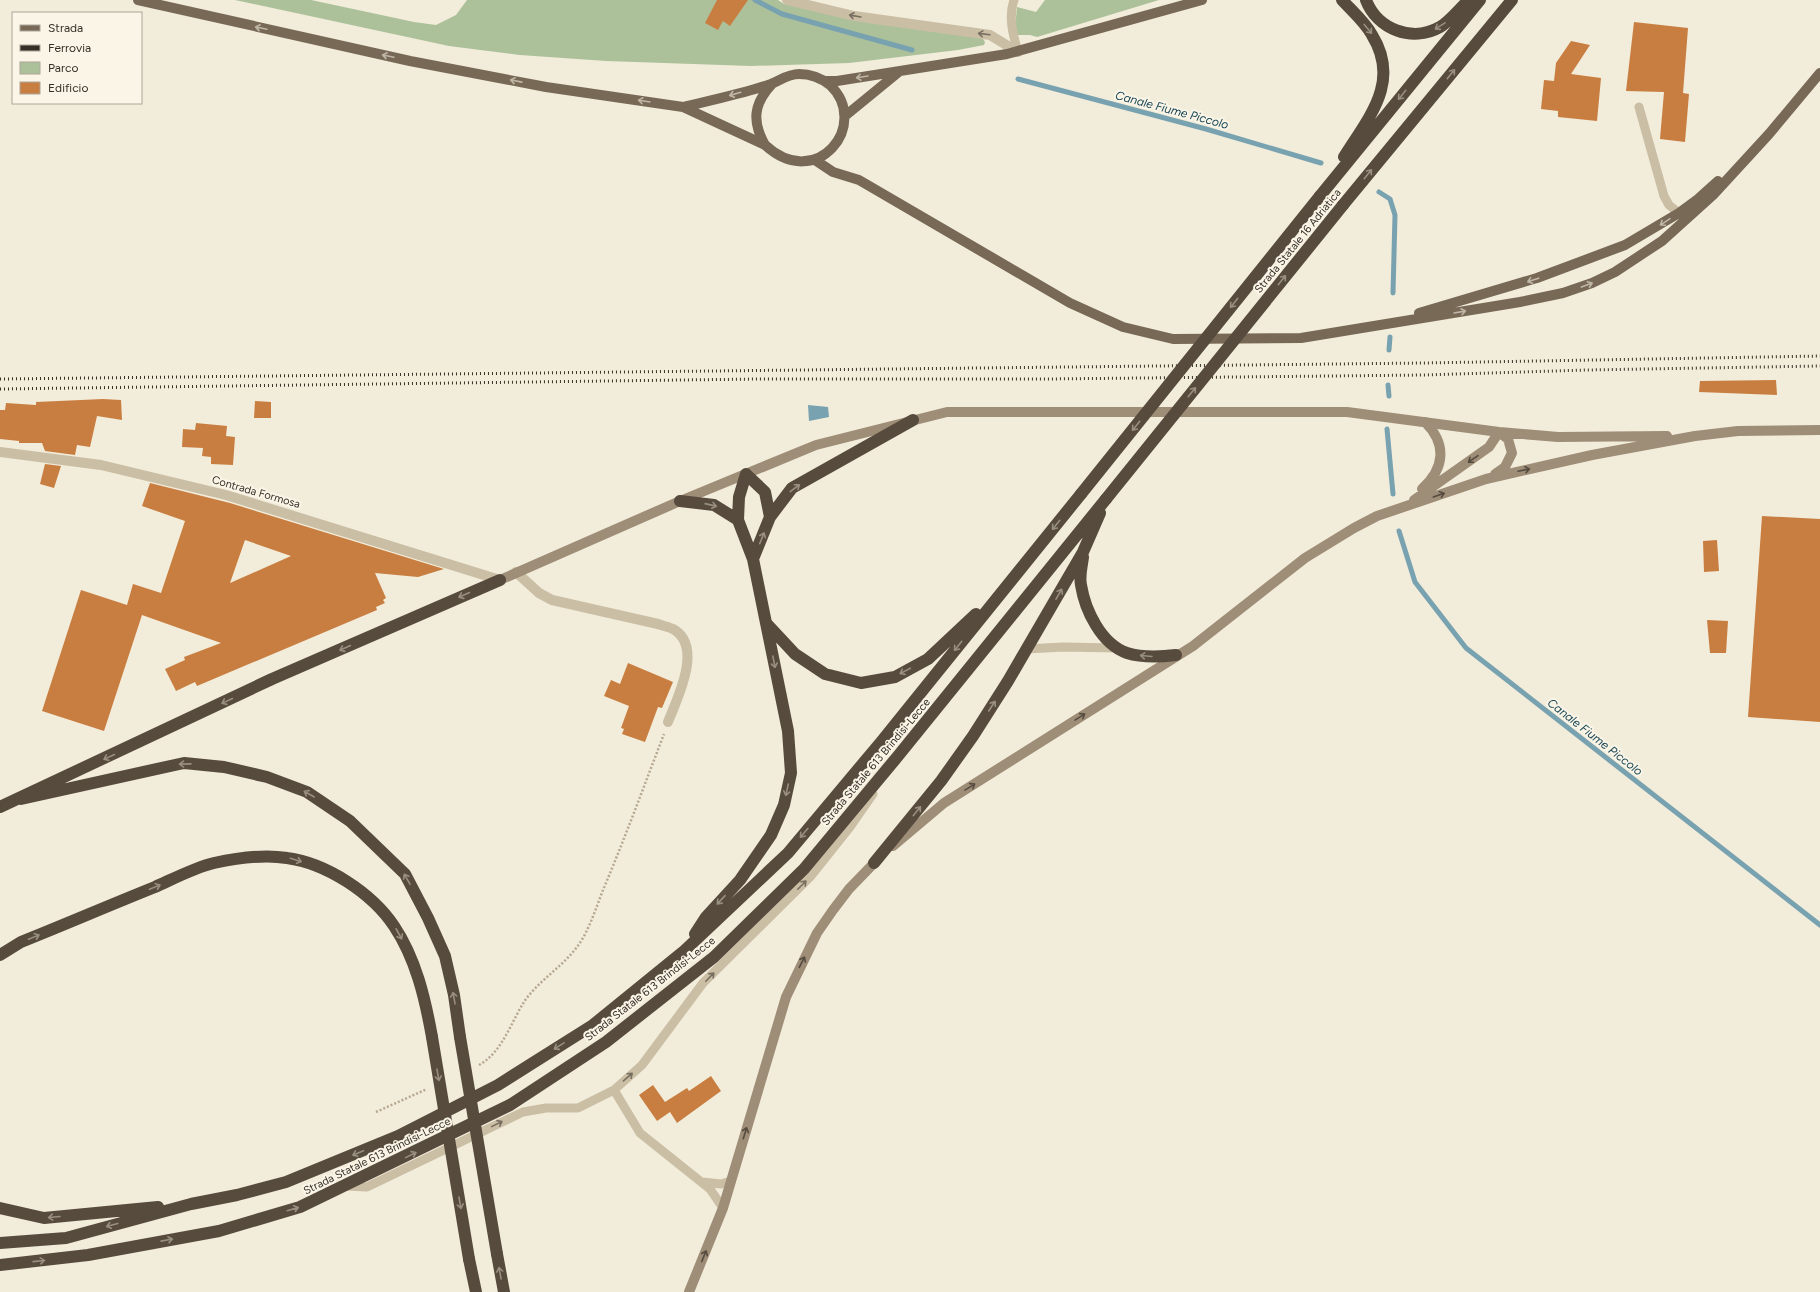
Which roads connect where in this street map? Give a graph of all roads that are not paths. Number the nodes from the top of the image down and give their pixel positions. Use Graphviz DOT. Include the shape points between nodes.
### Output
graph roads {
  1 [pos="138,0"];
  2 [pos="787,0"];
  3 [pos="1014,0"];
  4 [pos="1202,0"];
  5 [pos="1342,0"];
  6 [pos="1366,0"];
  7 [pos="1469,0"];
  8 [pos="1480,0"];
  9 [pos="1512,0"];
  10 [pos="1018,52"];
  11 [pos="900,71"];
  12 [pos="1820,73"];
  13 [pos="825,81"];
  14 [pos="773,83"];
  15 [pos="683,107"];
  16 [pos="1638,107"];
  17 [pos="845,116"];
  18 [pos="1769,134"];
  19 [pos="766,145"];
  20 [pos="816,160"];
  21 [pos="1320,196"];
  22 [pos="1679,212"];
  23 [pos="1367,328"];
  24 [pos="914,420"];
  25 [pos="1425,422"];
  26 [pos="1820,430"];
  27 [pos="1499,432"];
  28 [pos="1695,436"];
  29 [pos="0,452"];
  30 [pos="746,474"];
  31 [pos="1486,479"];
  32 [pos="1081,494"];
  33 [pos="1106,499"];
  34 [pos="680,501"];
  35 [pos="1402,507"];
  36 [pos="770,517"];
  37 [pos="738,520"];
  38 [pos="1083,552"];
  39 [pos="753,559"];
  40 [pos="516,572"];
  41 [pos="500,580"];
  42 [pos="1009,583"];
  43 [pos="766,624"];
  44 [pos="1116,648"];
  45 [pos="1027,649"];
  46 [pos="1176,656"];
  47 [pos="668,722"];
  48 [pos="898,756"];
  49 [pos="21,799"];
  50 [pos="0,807"];
  51 [pos="874,862"];
  52 [pos="683,952"];
  53 [pos="0,955"];
  54 [pos="614,1090"];
  55 [pos="731,1180"];
  56 [pos="701,1182"];
  57 [pos="346,1186"];
  58 [pos="191,1204"];
  59 [pos="0,1208"];
  60 [pos="723,1208"];
  61 [pos="0,1243"];
  62 [pos="0,1265"];
  63 [pos="476,1292"];
  64 [pos="504,1292"];
  65 [pos="689,1292"];
  15 -- 1 [label="main road, one-way" via="546,86 410,61"];
  10 -- 2 [label="street, one-way" via="990,35 854,16"];
  3 -- 10 [label="lane" via="1012,28"];
  4 -- 10 [label="main road"];
  5 -- 21 [label="highway, one-way" via="1372,34 1382,55 1385,77 1379,100"];
  7 -- 6 [label="highway, one-way" via="1440,27 1417,35 1395,31 1378,18"];
  8 -- 21 [label="highway, Strada Statale 16 Adriatica, one-way"];
  33 -- 9 [label="highway, Strada Statale 16 Adriatica, one-way, bridge"];
  10 -- 11 [label="main road"];
  11 -- 13 [label="main road, one-way"];
  11 -- 17 [label="main road"];
  12 -- 18 [label="main road"];
  13 -- 14 [label="main road" via="812,75 798,74 785,76"];
  13 -- 17 [label="main road" via="835,90 842,102"];
  14 -- 15 [label="main road, one-way"];
  14 -- 19 [label="main road" via="763,93 757,106 758,133"];
  15 -- 19 [label="main road"];
  16 -- 22 [label="lane" via="1664,196 1669,205"];
  17 -- 20 [label="main road" via="843,130 837,142"];
  18 -- 22 [label="main road" via="1698,199"];
  23 -- 18 [label="main road, one-way" via="1563,294 1615,272 1662,241 1730,178"];
  19 -- 20 [label="main road" via="776,155 788,160"];
  20 -- 23 [label="main road" via="833,172 859,180 1070,303 1123,327 1174,339 1301,338"];
  21 -- 32 [label="highway, Strada Statale 16 Adriatica, one-way, bridge"];
  22 -- 23 [label="main road, one-way" via="1625,245 1571,267"];
  24 -- 25 [label="main road" via="947,412 1347,412"];
  24 -- 30 [label="main road" via="816,445"];
  36 -- 24 [label="highway, one-way" via="792,488"];
  25 -- 27 [label="main road"];
  25 -- 35 [label="main road" via="1433,430 1440,444 1439,468 1425,486"];
  26 -- 28 [label="main road" via="1738,431"];
  27 -- 28 [label="main road" via="1558,437"];
  27 -- 31 [label="main road" via="1508,439 1512,453 1505,467"];
  27 -- 35 [label="main road, one-way" via="1484,451"];
  31 -- 28 [label="main road, one-way" via="1592,455"];
  29 -- 41 [label="street, Contrada Formosa" via="101,465 226,495"];
  30 -- 34 [label="main road"];
  30 -- 36 [label="highway" via="765,492"];
  30 -- 37 [label="highway" via="739,497"];
  35 -- 31 [label="main road, one-way"];
  32 -- 42 [label="highway, Strada Statale 613 Brindisi-Lecce, one-way"];
  33 -- 38 [label="highway"];
  33 -- 48 [label="highway, Strada Statale 613 Brindisi-Lecce"];
  34 -- 37 [label="highway, one-way" via="714,505"];
  34 -- 40 [label="main road"];
  35 -- 46 [label="main road" via="1354,528 1305,558 1216,629"];
  39 -- 36 [label="highway, one-way"];
  37 -- 39 [label="highway"];
  38 -- 44 [label="highway" via="1080,584 1090,614 1100,631"];
  45 -- 38 [label="highway, one-way"];
  39 -- 43 [label="highway"];
  40 -- 41 [label="main road"];
  40 -- 47 [label="street" via="526,583 552,600 658,624 673,629 682,637 687,645 684,679"];
  41 -- 49 [label="highway, one-way" via="272,680"];
  42 -- 43 [label="highway, one-way" via="928,659 895,677 862,683 825,674 795,654"];
  42 -- 52 [label="highway, Strada Statale 613 Brindisi-Lecce, one-way" via="788,853"];
  43 -- 52 [label="highway, one-way" via="788,731 791,773 784,805 771,835 754,861 706,917"];
  44 -- 45 [label="lane"];
  46 -- 44 [label="highway, one-way" via="1141,656"];
  51 -- 45 [label="highway, one-way" via="941,781 973,736"];
  51 -- 46 [label="main road, one-way" via="944,803"];
  54 -- 48 [label="lane, one-way" via="642,1065 703,983 811,876 850,827"];
  57 -- 48 [label="highway, Strada Statale 613 Brindisi-Lecce, one-way" via="510,1105 606,1042 714,956 799,874"];
  49 -- 50 [label="highway"];
  64 -- 49 [label="highway, one-way, bridge" via="445,956 405,874 350,821 307,792 267,777 224,767 184,763"];
  55 -- 51 [label="main road, one-way" via="786,997 818,933 849,889"];
  52 -- 58 [label="highway, Strada Statale 613 Brindisi-Lecce, one-way" via="593,1025 491,1088 398,1136 286,1182"];
  53 -- 63 [label="highway, one-way, bridge" via="21,942 213,863 258,857 287,858 315,866 345,880 373,901 394,925 417,974 426,1003"];
  54 -- 56 [label="lane" via="640,1133"];
  57 -- 54 [label="lane, one-way" via="367,1186 523,1112 546,1108 578,1108"];
  55 -- 56 [label="lane" via="721,1184"];
  55 -- 60 [label="main road"];
  56 -- 60 [label="lane" via="710,1189"];
  62 -- 57 [label="highway, Strada Statale 613 Brindisi-Lecce, one-way" via="88,1255 219,1231 300,1207"];
  58 -- 59 [label="highway, one-way" via="44,1218"];
  58 -- 61 [label="highway, Strada Statale 613 Brindisi-Lecce, one-way" via="66,1238"];
  65 -- 60 [label="main road, one-way"];
}
